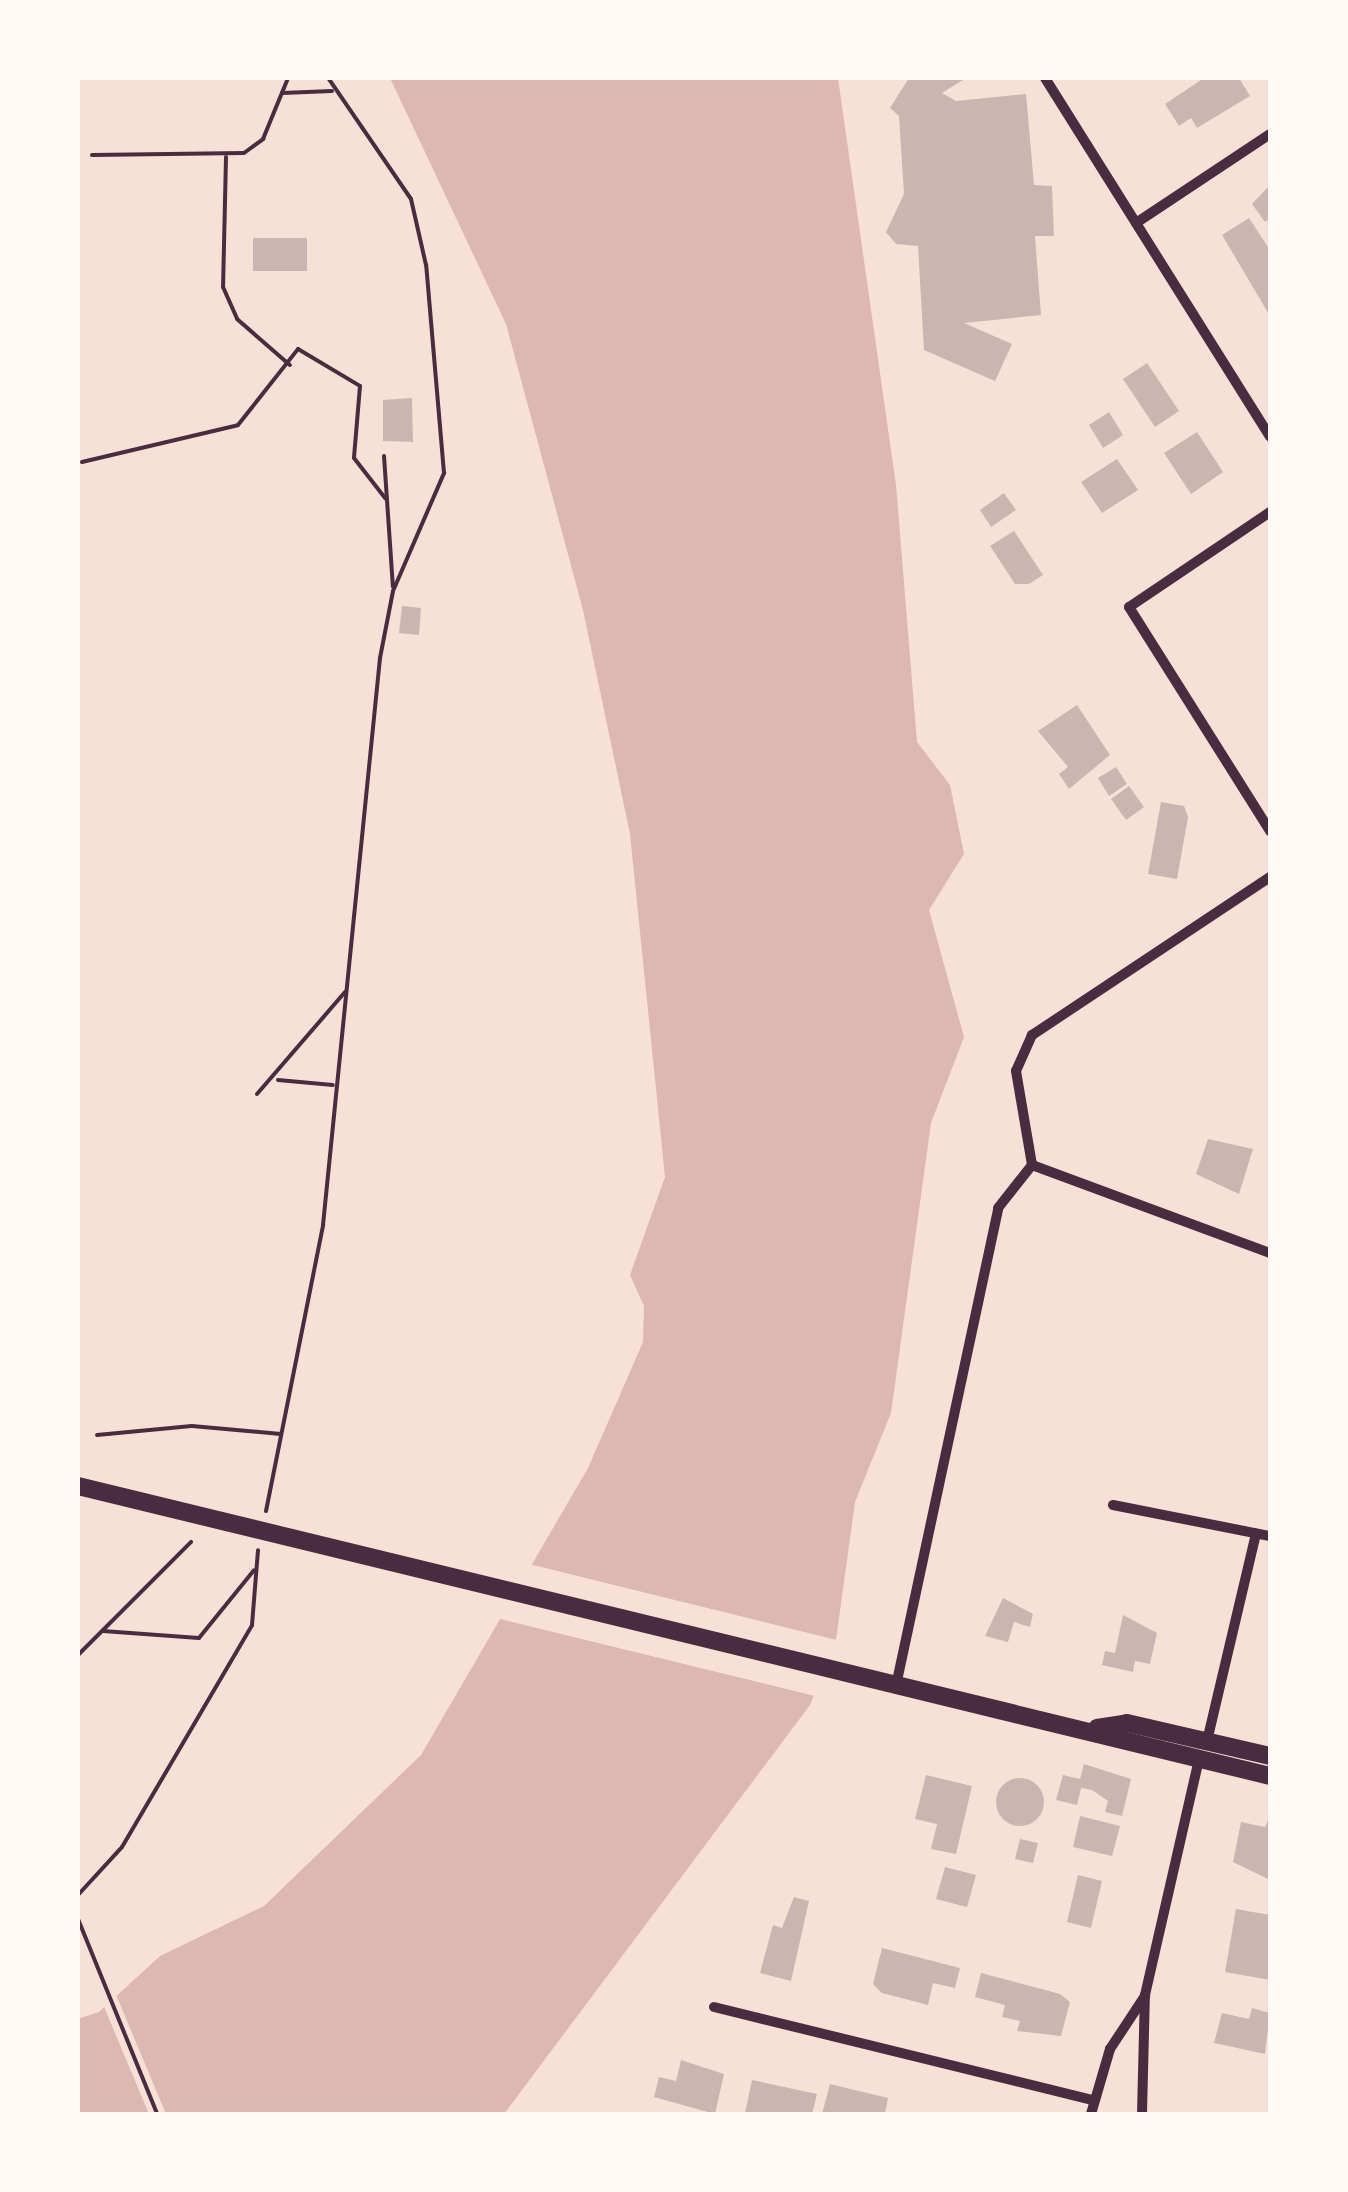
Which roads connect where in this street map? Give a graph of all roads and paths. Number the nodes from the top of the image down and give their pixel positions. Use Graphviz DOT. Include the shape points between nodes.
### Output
graph roads {
  1 [pos="288,78"];
  2 [pos="328,78"];
  3 [pos="1044,78"];
  4 [pos="334,90"];
  5 [pos="282,93"];
  6 [pos="1270,134"];
  7 [pos="92,154"];
  8 [pos="226,157"];
  9 [pos="1136,223"];
  10 [pos="290,365"];
  11 [pos="1270,436"];
  12 [pos="384,456"];
  13 [pos="82,462"];
  14 [pos="386,498"];
  15 [pos="1270,512"];
  16 [pos="394,592"];
  17 [pos="1270,831"];
  18 [pos="1270,877"];
  19 [pos="346,991"];
  20 [pos="278,1080"];
  21 [pos="334,1085"];
  22 [pos="258,1094"];
  23 [pos="1032,1165"];
  24 [pos="1270,1254"];
  25 [pos="282,1434"];
  26 [pos="97,1435"];
  27 [pos="78,1486"];
  28 [pos="1113,1505"];
  29 [pos="1256,1534"];
  30 [pos="1270,1536"];
  31 [pos="191,1542"];
  32 [pos="254,1570"];
  33 [pos="103,1631"];
  34 [pos="78,1655"];
  35 [pos="888,1679"];
  36 [pos="1097,1728"];
  37 [pos="1207,1741"];
  38 [pos="1270,1756"];
  39 [pos="1198,1763"];
  40 [pos="1270,1776"];
  41 [pos="78,1895"];
  42 [pos="78,1919"];
  43 [pos="1145,1995"];
  44 [pos="714,2007"];
  45 [pos="1092,2100"];
  46 [pos="157,2114"];
  47 [pos="1091,2114"];
  48 [pos="1142,2114"];
  1 -- 5 [label="path"];
  2 -- 4 [label="path"];
  3 -- 9 [label="street"];
  4 -- 5 [label="path"];
  4 -- 16 [label="path" via="394,166 426,265 444,473"];
  5 -- 8 [label="path" via="262,139"];
  6 -- 9 [label="street"];
  7 -- 8 [label="path"];
  8 -- 10 [label="path" via="222,287 237,319"];
  9 -- 11 [label="street"];
  10 -- 13 [label="path" via="261,404 224,432"];
  10 -- 14 [label="path" via="298,349 360,386 354,458"];
  12 -- 14 [label="path"];
  14 -- 16 [label="path"];
  15 -- 17 [label="street" via="1129,607"];
  16 -- 19 [label="path"];
  18 -- 23 [label="street" via="1032,1035 1016,1071"];
  19 -- 20 [label="path"];
  19 -- 21 [label="path"];
  20 -- 21 [label="path"];
  20 -- 22 [label="path"];
  21 -- 25 [label="path" via="324,1226"];
  23 -- 24 [label="street"];
  23 -- 35 [label="street" via="998,1208"];
  25 -- 26 [label="path" via="192,1426"];
  25 -- 32 [label="path"];
  27 -- 35 [label="main road"];
  28 -- 29 [label="street"];
  29 -- 30 [label="street"];
  29 -- 37 [label="street"];
  31 -- 33 [label="path"];
  32 -- 33 [label="path" via="199,1638"];
  32 -- 41 [label="path" via="252,1625 122,1847"];
  33 -- 34 [label="path"];
  35 -- 36 [label="main road"];
  36 -- 37 [label="main road" via="1128,1723"];
  36 -- 39 [label="main road" via="1124,1745"];
  37 -- 38 [label="main road"];
  39 -- 40 [label="main road"];
  39 -- 43 [label="street"];
  42 -- 46 [label="path"];
  43 -- 45 [label="street" via="1110,2049"];
  43 -- 48 [label="street"];
  44 -- 45 [label="street"];
  45 -- 47 [label="street"];
}
